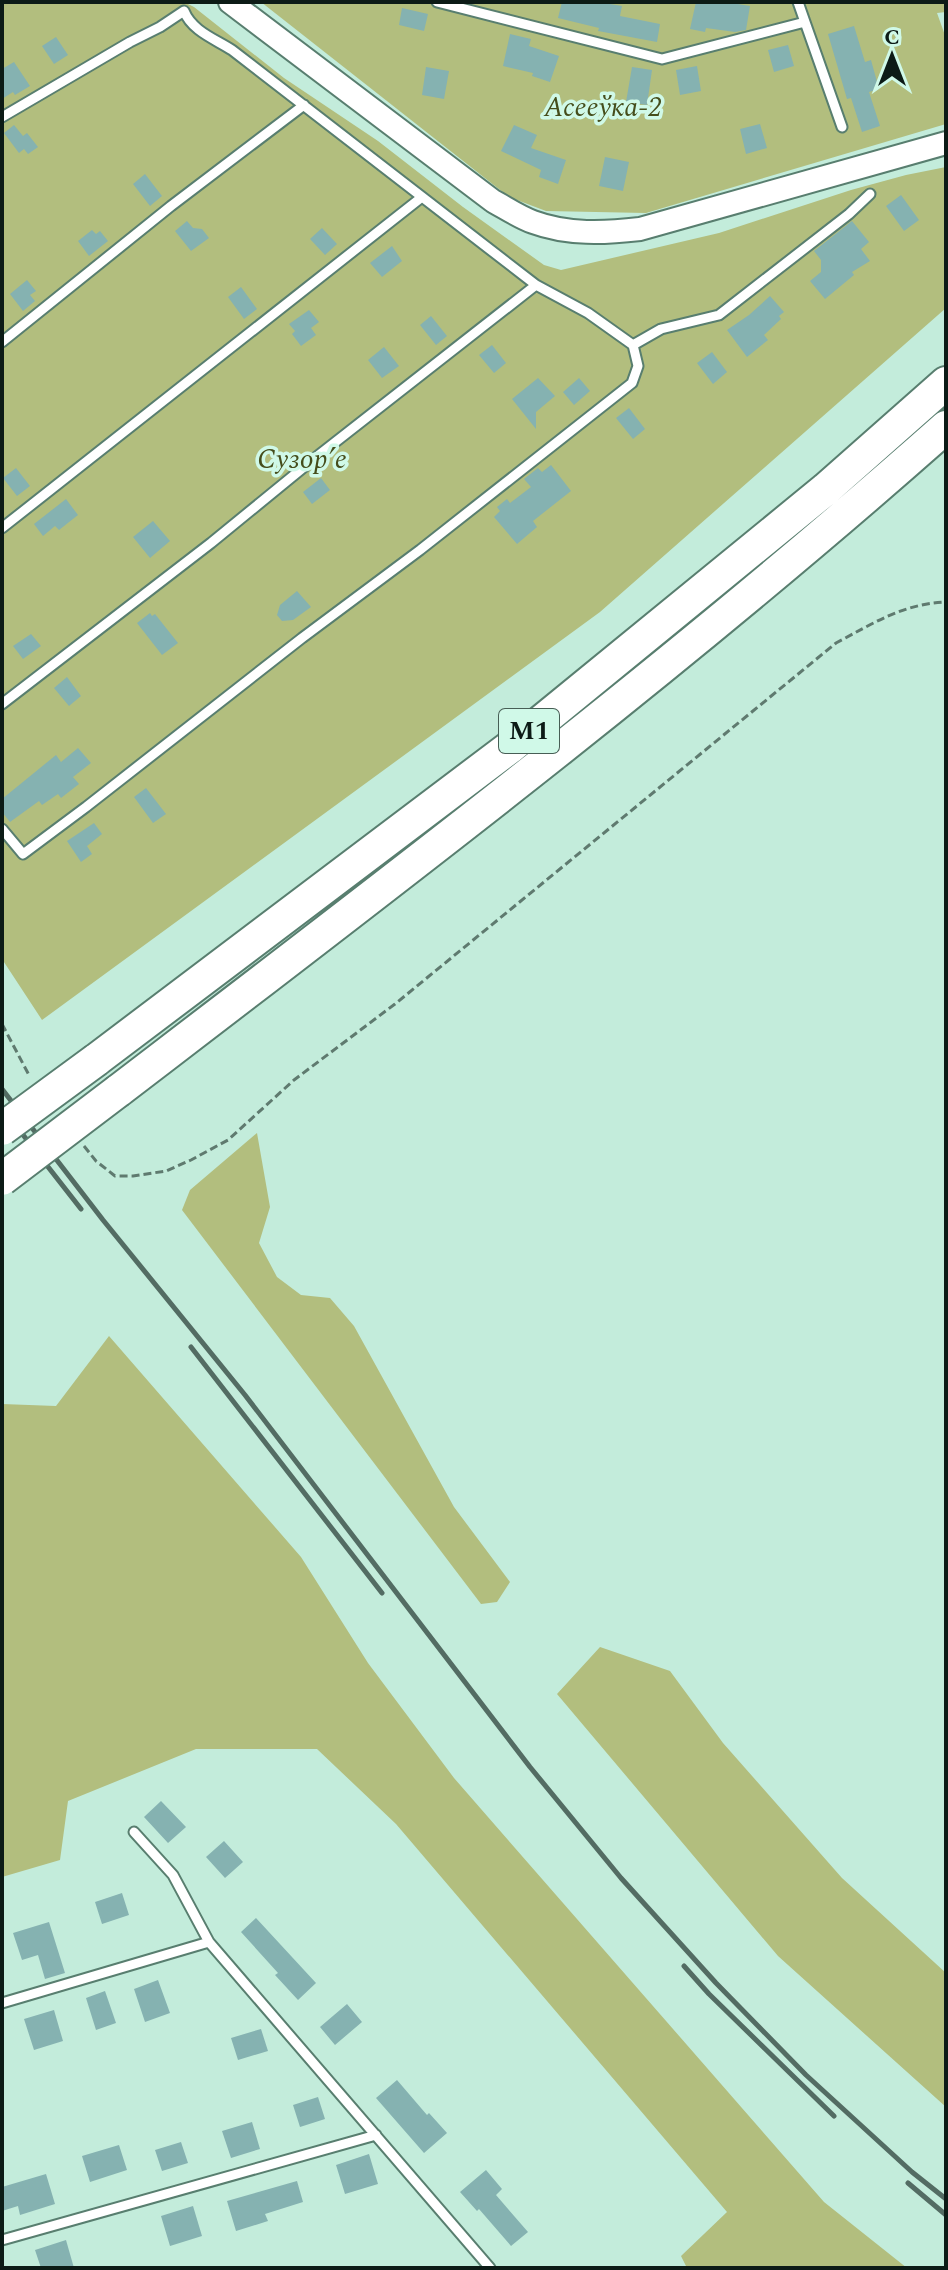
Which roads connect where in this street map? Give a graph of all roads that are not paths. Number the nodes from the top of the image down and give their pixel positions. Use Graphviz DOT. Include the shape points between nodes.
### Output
graph roads {
  1 [pos="230,2"];
  2 [pos="437,2"];
  3 [pos="798,2"];
  4 [pos="187,6"];
  5 [pos="805,22"];
  6 [pos="304,105"];
  7 [pos="2,117"];
  8 [pos="842,127"];
  9 [pos="946,143"];
  10 [pos="870,194"];
  11 [pos="422,197"];
  12 [pos="536,285"];
  13 [pos="2,342"];
  14 [pos="633,345"];
  15 [pos="946,383"];
  16 [pos="946,427"];
  17 [pos="2,528"];
  18 [pos="2,704"];
  19 [pos="2,829"];
  20 [pos="2,1129"];
  21 [pos="2,1179"];
  22 [pos="134,1832"];
  23 [pos="209,1942"];
  24 [pos="2,2003"];
  25 [pos="376,2135"];
  26 [pos="2,2240"];
  27 [pos="490,2268"];
  1 -- 9 [label="street" via="493,201 533,222 572,231 640,229"];
  2 -- 5 [label="lane" via="662,59"];
  3 -- 5 [label="lane"];
  4 -- 6 [label="lane" via="194,27"];
  4 -- 7 [label="lane" via="160,27"];
  5 -- 8 [label="lane"];
  6 -- 11 [label="lane"];
  6 -- 13 [label="lane"];
  10 -- 14 [label="lane" via="719,315 661,329"];
  11 -- 12 [label="lane"];
  11 -- 17 [label="lane"];
  12 -- 14 [label="lane"];
  12 -- 18 [label="lane"];
  14 -- 19 [label="lane" via="638,366 632,383 86,807 23,854"];
  15 -- 20 [label="highway, М1, bridge" via="826,489 509,748"];
  16 -- 21 [label="highway, М1, bridge" via="845,517 536,770"];
  22 -- 23 [label="lane" via="173,1875"];
  23 -- 24 [label="lane"];
  23 -- 25 [label="lane"];
  25 -- 26 [label="lane"];
  25 -- 27 [label="lane"];
}
